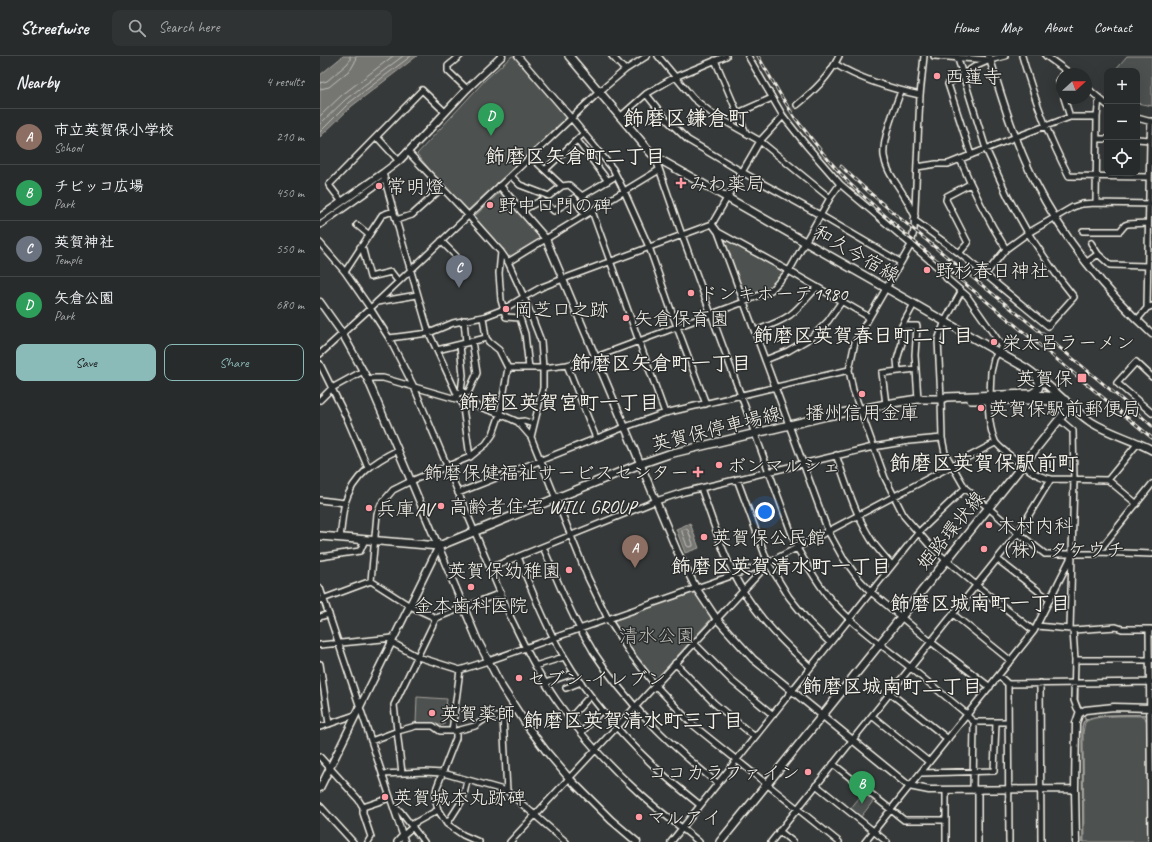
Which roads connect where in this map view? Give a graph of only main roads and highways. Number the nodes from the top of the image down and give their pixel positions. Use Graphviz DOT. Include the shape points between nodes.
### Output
graph roads {
  1 [pos="569,56"];
  2 [pos="1037,376"];
  3 [pos="1028,394"];
  4 [pos="989,398"];
  5 [pos="1067,403"];
  6 [pos="1152,450"];
  7 [pos="320,536"];
  8 [pos="720,842"];
  1 -- 2 [label="main road, 和久今宿線" via="655,157"];
  2 -- 3 [label="main road" via="1038,390"];
  2 -- 5 [label="main road, 和久今宿線"];
  3 -- 4 [label="main road, 英賀保停車場線"];
  3 -- 5 [label="main road, 英賀保停車場線" via="1056,397"];
  4 -- 5 [label="main road, 英賀保停車場線"];
  4 -- 7 [label="main road, 英賀保停車場線" via="946,397 886,404 669,454 439,546"];
  5 -- 6 [label="main road, 和久今宿線" via="1100,427"];
  5 -- 8 [label="main road, 姫路環状線" via="1059,419 1023,465"];
}
